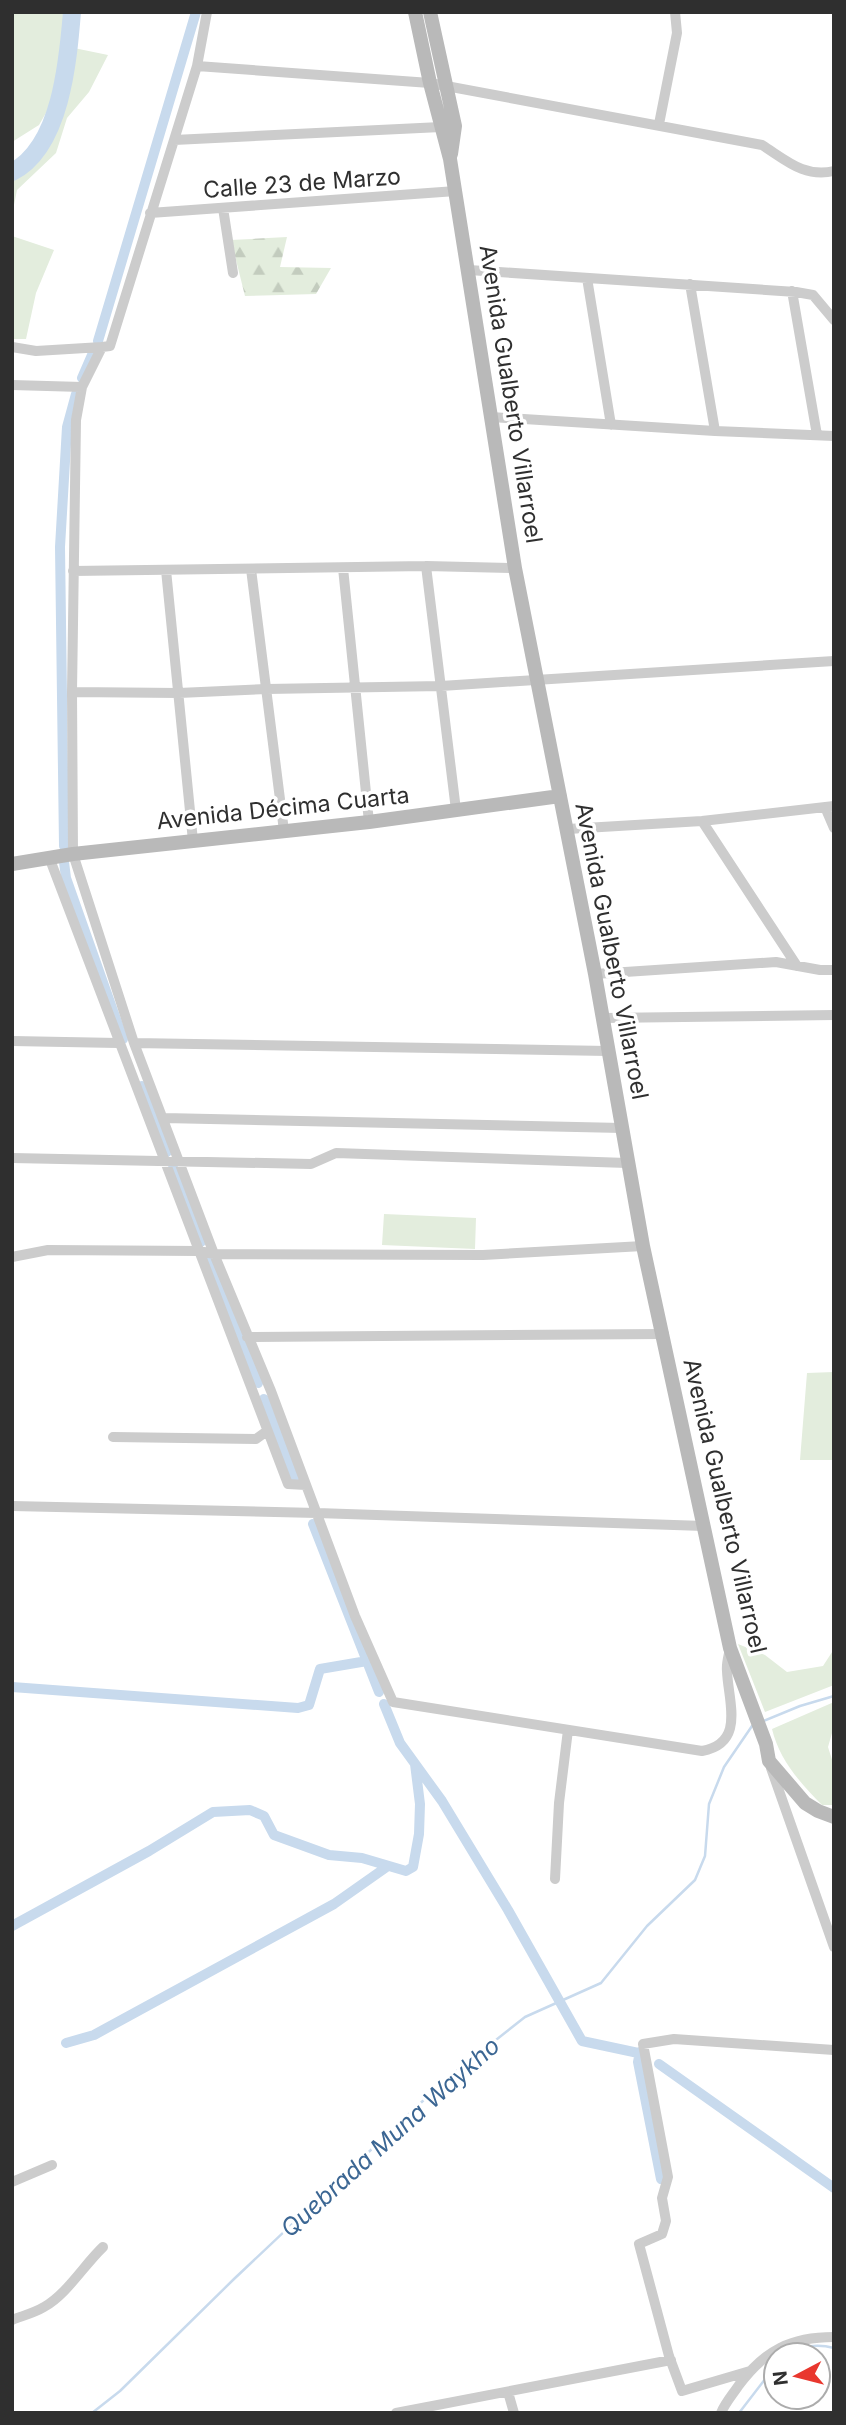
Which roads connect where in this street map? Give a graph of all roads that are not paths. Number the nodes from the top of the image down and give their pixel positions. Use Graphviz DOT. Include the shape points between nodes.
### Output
graph roads {
  1 [pos="207,12"];
  2 [pos="675,12"];
  3 [pos="428,13"];
  4 [pos="197,66"];
  5 [pos="430,83"];
  6 [pos="447,87"];
  7 [pos="659,124"];
  8 [pos="441,127"];
  9 [pos="174,140"];
  10 [pos="450,159"];
  11 [pos="834,171"];
  12 [pos="456,191"];
  13 [pos="223,208"];
  14 [pos="150,213"];
  15 [pos="469,270"];
  16 [pos="233,273"];
  17 [pos="587,278"];
  18 [pos="690,284"];
  19 [pos="792,291"];
  20 [pos="834,320"];
  21 [pos="12,347"];
  22 [pos="102,347"];
  23 [pos="12,386"];
  24 [pos="82,387"];
  25 [pos="491,417"];
  26 [pos="611,425"];
  27 [pos="715,431"];
  28 [pos="817,435"];
  29 [pos="834,436"];
  30 [pos="426,566"];
  31 [pos="343,568"];
  32 [pos="515,568"];
  33 [pos="251,569"];
  34 [pos="166,570"];
  35 [pos="73,571"];
  36 [pos="834,661"];
  37 [pos="537,681"];
  38 [pos="355,686"];
  39 [pos="441,686"];
  40 [pos="267,688"];
  41 [pos="72,692"];
  42 [pos="179,693"];
  43 [pos="559,796"];
  44 [pos="829,806"];
  45 [pos="457,810"];
  46 [pos="702,821"];
  47 [pos="369,822"];
  48 [pos="834,828"];
  49 [pos="568,829"];
  50 [pos="284,831"];
  51 [pos="193,841"];
  52 [pos="73,854"];
  53 [pos="49,857"];
  54 [pos="12,864"];
  55 [pos="797,966"];
  56 [pos="834,970"];
  57 [pos="595,974"];
  58 [pos="834,1015"];
  59 [pos="603,1018"];
  60 [pos="12,1041"];
  61 [pos="118,1043"];
  62 [pos="134,1043"];
  63 [pos="608,1051"];
  64 [pos="164,1118"];
  65 [pos="622,1128"];
  66 [pos="12,1158"];
  67 [pos="165,1160"];
  68 [pos="179,1160"];
  69 [pos="627,1163"];
  70 [pos="643,1247"];
  71 [pos="199,1251"];
  72 [pos="214,1254"];
  73 [pos="12,1257"];
  74 [pos="664,1334"];
  75 [pos="247,1337"];
  76 [pos="267,1431"];
  77 [pos="113,1437"];
  78 [pos="306,1485"];
  79 [pos="12,1506"];
  80 [pos="317,1513"];
  81 [pos="704,1526"];
  82 [pos="730,1648"];
  83 [pos="568,1730"];
  84 [pos="769,1761"];
  85 [pos="834,1817"];
  86 [pos="555,1879"];
  87 [pos="834,1947"];
  88 [pos="834,2050"];
  89 [pos="52,2165"];
  90 [pos="12,2182"];
  91 [pos="103,2246"];
  92 [pos="12,2320"];
  93 [pos="834,2337"];
  94 [pos="671,2360"];
  95 [pos="750,2371"];
  96 [pos="508,2392"];
  97 [pos="396,2413"];
  98 [pos="514,2413"];
  99 [pos="721,2413"];
  1 -- 4 [label="street"];
  2 -- 7 [label="street" via="677,33"];
  3 -- 5 [label="main road, Avenida Gualberto Villarroel"];
  3 -- 6 [label="main road, Avenida Gualberto Villarroel"];
  4 -- 5 [label="street"];
  4 -- 9 [label="street"];
  5 -- 6 [label="street"];
  5 -- 8 [label="main road, Avenida Gualberto Villarroel"];
  6 -- 7 [label="street"];
  6 -- 10 [label="main road, Avenida Gualberto Villarroel" via="455,126"];
  7 -- 11 [label="street" via="762,145 798,168 819,174"];
  8 -- 9 [label="street"];
  8 -- 10 [label="main road, Avenida Gualberto Villarroel"];
  9 -- 14 [label="street"];
  10 -- 12 [label="main road, Avenida Gualberto Villarroel"];
  12 -- 13 [label="street, Calle 23 de Marzo"];
  12 -- 15 [label="main road, Avenida Gualberto Villarroel"];
  13 -- 14 [label="street, Calle 23 de Marzo"];
  13 -- 16 [label="street"];
  14 -- 22 [label="street" via="110,346"];
  15 -- 17 [label="street"];
  15 -- 25 [label="main road, Avenida Gualberto Villarroel"];
  17 -- 18 [label="street"];
  17 -- 26 [label="street"];
  18 -- 19 [label="street"];
  18 -- 27 [label="street"];
  19 -- 20 [label="street" via="813,295"];
  19 -- 28 [label="street"];
  21 -- 22 [label="street" via="36,351"];
  22 -- 24 [label="street"];
  23 -- 24 [label="street"];
  24 -- 35 [label="street" via="76,420"];
  25 -- 26 [label="street"];
  25 -- 32 [label="main road, Avenida Gualberto Villarroel"];
  26 -- 27 [label="street"];
  27 -- 28 [label="street"];
  28 -- 29 [label="street"];
  30 -- 31 [label="street"];
  30 -- 32 [label="street"];
  30 -- 39 [label="street"];
  31 -- 33 [label="street"];
  31 -- 38 [label="street"];
  32 -- 37 [label="main road, Avenida Gualberto Villarroel"];
  33 -- 34 [label="street"];
  33 -- 40 [label="street"];
  34 -- 35 [label="street"];
  34 -- 42 [label="street"];
  35 -- 41 [label="street"];
  36 -- 37 [label="street"];
  37 -- 39 [label="street"];
  37 -- 43 [label="main road, Avenida Gualberto Villarroel"];
  38 -- 39 [label="street"];
  38 -- 40 [label="street"];
  38 -- 47 [label="street"];
  39 -- 45 [label="street"];
  40 -- 42 [label="street"];
  40 -- 50 [label="street"];
  41 -- 42 [label="street"];
  41 -- 52 [label="street"];
  42 -- 51 [label="street"];
  43 -- 45 [label="main road, Avenida Décima Cuarta"];
  43 -- 49 [label="main road, Avenida Gualberto Villarroel"];
  44 -- 46 [label="street"];
  44 -- 48 [label="street"];
  45 -- 47 [label="main road, Avenida Décima Cuarta"];
  46 -- 49 [label="street"];
  46 -- 55 [label="street"];
  47 -- 50 [label="main road, Avenida Décima Cuarta"];
  49 -- 57 [label="main road, Avenida Gualberto Villarroel"];
  50 -- 51 [label="main road, Avenida Décima Cuarta"];
  51 -- 52 [label="main road, Avenida Décima Cuarta"];
  52 -- 53 [label="main road, Avenida Décima Cuarta"];
  52 -- 62 [label="street"];
  53 -- 54 [label="main road, Avenida Décima Cuarta"];
  53 -- 61 [label="street"];
  55 -- 56 [label="street"];
  55 -- 57 [label="street" via="776,962"];
  57 -- 59 [label="main road, Avenida Gualberto Villarroel"];
  58 -- 59 [label="street"];
  59 -- 63 [label="main road, Avenida Gualberto Villarroel"];
  60 -- 61 [label="street"];
  61 -- 67 [label="street"];
  62 -- 63 [label="street"];
  62 -- 64 [label="street"];
  63 -- 65 [label="main road, Avenida Gualberto Villarroel"];
  64 -- 65 [label="street"];
  64 -- 68 [label="street"];
  65 -- 69 [label="main road, Avenida Gualberto Villarroel"];
  66 -- 67 [label="street"];
  67 -- 68 [label="street"];
  67 -- 71 [label="street"];
  68 -- 69 [label="street" via="311,1164 336,1153"];
  68 -- 72 [label="street"];
  69 -- 70 [label="main road, Avenida Gualberto Villarroel"];
  70 -- 72 [label="street" via="482,1255"];
  70 -- 74 [label="main road, Avenida Gualberto Villarroel"];
  71 -- 72 [label="street"];
  71 -- 73 [label="street" via="48,1250"];
  71 -- 76 [label="street"];
  72 -- 75 [label="street"];
  74 -- 75 [label="street"];
  74 -- 81 [label="main road, Avenida Gualberto Villarroel"];
  75 -- 78 [label="street"];
  76 -- 77 [label="street" via="256,1439"];
  76 -- 78 [label="street" via="288,1484"];
  78 -- 80 [label="street"];
  79 -- 80 [label="street"];
  80 -- 81 [label="street"];
  80 -- 83 [label="street" via="393,1702"];
  81 -- 82 [label="main road, Avenida Gualberto Villarroel"];
  82 -- 83 [label="street" via="726,1668 731,1725 729,1735 713,1749"];
  82 -- 84 [label="main road, Avenida Gualberto Villarroel"];
  83 -- 86 [label="street"];
  84 -- 85 [label="main road" via="805,1803"];
  84 -- 87 [label="street"];
  88 -- 94 [label="street" via="674,2039 643,2044 668,2177 662,2198 666,2221 662,2234 639,2244"];
  89 -- 90 [label="street"];
  91 -- 92 [label="street" via="62,2293 44,2307"];
  93 -- 95 [label="street" via="787,2344"];
  94 -- 95 [label="street" via="682,2391"];
  94 -- 96 [label="street"];
  95 -- 99 [label="street"];
  96 -- 97 [label="street"];
  96 -- 98 [label="street"];
}
